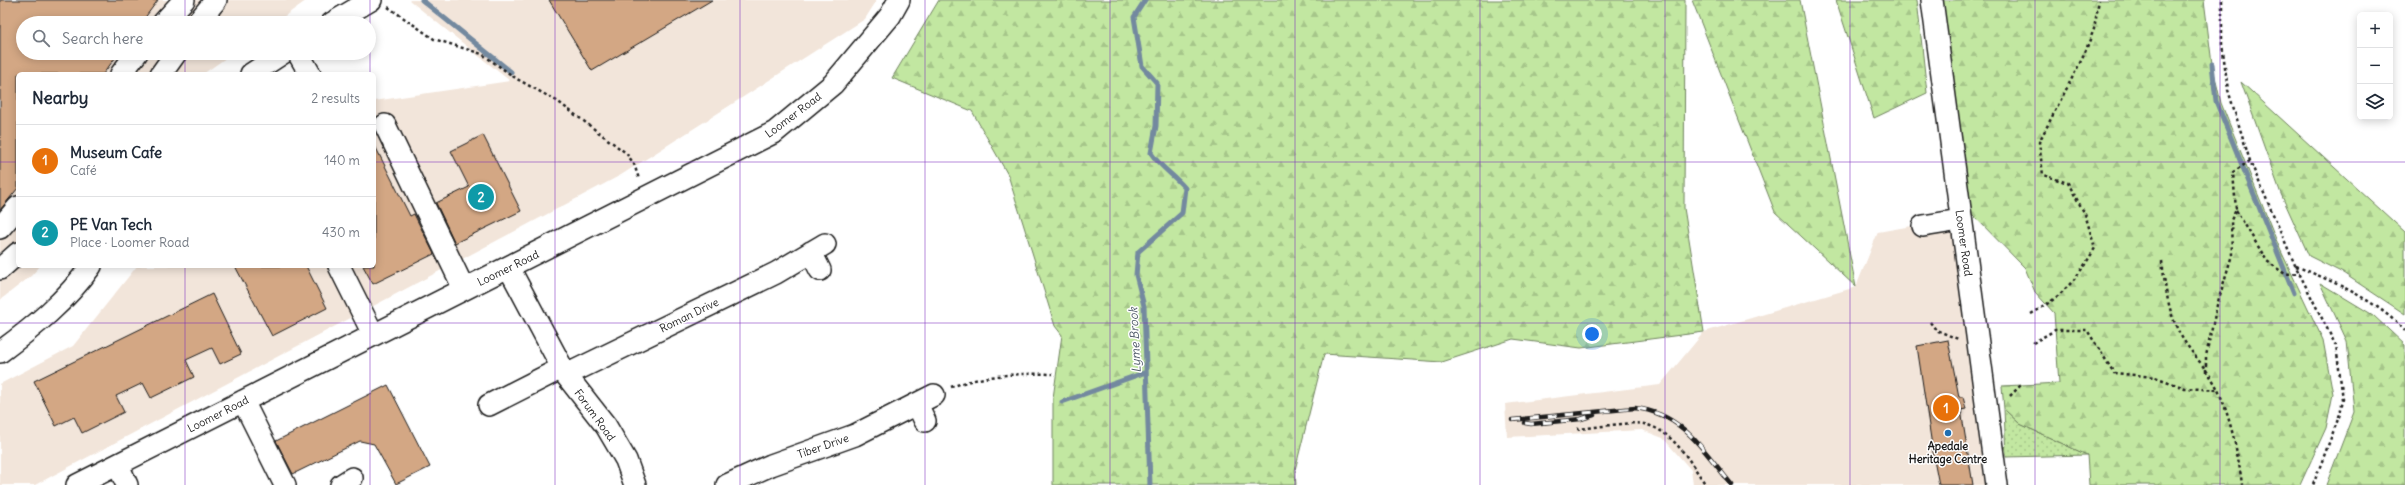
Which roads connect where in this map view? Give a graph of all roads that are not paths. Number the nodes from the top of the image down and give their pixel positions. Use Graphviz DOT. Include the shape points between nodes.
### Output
graph roads {
  1 [pos="184,0"];
  2 [pos="216,0"];
  3 [pos="899,0"];
  4 [pos="1932,0"];
  5 [pos="378,2"];
  6 [pos="170,16"];
  7 [pos="203,16"];
  8 [pos="347,16"];
  9 [pos="132,60"];
  10 [pos="171,60"];
  11 [pos="272,60"];
  12 [pos="302,60"];
  13 [pos="123,72"];
  14 [pos="162,72"];
  15 [pos="254,72"];
  16 [pos="309,72"];
  17 [pos="385,125"];
  18 [pos="16,209"];
  19 [pos="1960,220"];
  20 [pos="1923,226"];
  21 [pos="0,228"];
  22 [pos="16,255"];
  23 [pos="819,255"];
  24 [pos="89,268"];
  25 [pos="339,268"];
  26 [pos="509,268"];
  27 [pos="0,269"];
  28 [pos="464,289"];
  29 [pos="373,334"];
  30 [pos="0,352"];
  31 [pos="564,372"];
  32 [pos="243,401"];
  33 [pos="489,405"];
  34 [pos="925,407"];
  35 [pos="118,465"];
  36 [pos="77,485"];
  37 [pos="127,485"];
  38 [pos="286,485"];
  39 [pos="635,485"];
  40 [pos="727,485"];
  41 [pos="1997,485"];
  1 -- 6 [label="street"];
  2 -- 7 [label="street"];
  3 -- 26 [label="street, Loomer Road" via="890,16 833,84 774,132"];
  4 -- 19 [label="street, Loomer Road"];
  5 -- 8 [label="street"];
  9 -- 13 [label="street"];
  10 -- 14 [label="street"];
  11 -- 15 [label="street"];
  12 -- 16 [label="street"];
  17 -- 28 [label="street"];
  18 -- 21 [label="street"];
  19 -- 20 [label="street"];
  19 -- 41 [label="street, Loomer Road"];
  22 -- 27 [label="street"];
  23 -- 31 [label="street, Roman Drive"];
  24 -- 30 [label="street" via="37,324"];
  25 -- 29 [label="street"];
  26 -- 28 [label="street, Loomer Road"];
  26 -- 31 [label="street, Forum Road"];
  28 -- 29 [label="street, Loomer Road"];
  29 -- 32 [label="street, Loomer Road"];
  31 -- 33 [label="street"];
  31 -- 39 [label="street, Forum Road" via="606,426 626,460"];
  32 -- 35 [label="street, Loomer Road"];
  32 -- 38 [label="street"];
  34 -- 40 [label="street, Tiber Drive" via="771,465"];
  35 -- 36 [label="street, Loomer Road"];
  35 -- 37 [label="street"];
}
